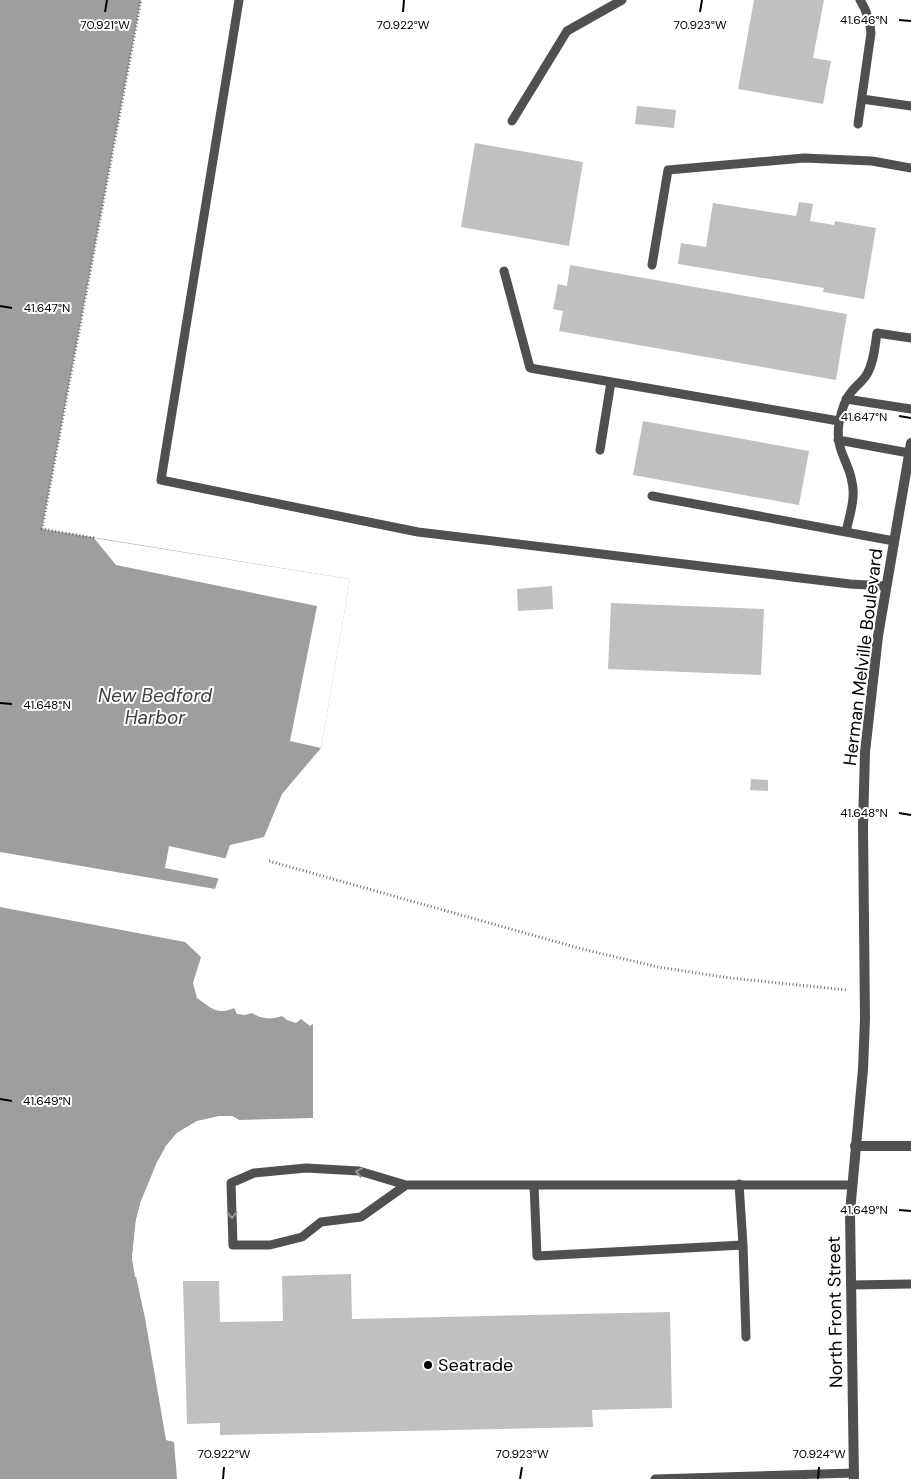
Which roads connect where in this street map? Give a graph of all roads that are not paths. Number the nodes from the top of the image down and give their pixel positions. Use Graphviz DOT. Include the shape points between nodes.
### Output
graph roads {
  1 [pos="239,0"];
  2 [pos="622,0"];
  3 [pos="860,0"];
  4 [pos="862,99"];
  5 [pos="911,106"];
  6 [pos="512,121"];
  7 [pos="858,124"];
  8 [pos="911,168"];
  9 [pos="652,265"];
  10 [pos="504,272"];
  11 [pos="911,338"];
  12 [pos="611,382"];
  13 [pos="846,399"];
  14 [pos="911,409"];
  15 [pos="839,420"];
  16 [pos="838,440"];
  17 [pos="910,448"];
  18 [pos="600,450"];
  19 [pos="652,496"];
  20 [pos="846,532"];
  21 [pos="894,541"];
  22 [pos="886,586"];
  23 [pos="855,1146"];
  24 [pos="911,1146"];
  25 [pos="406,1184"];
  26 [pos="739,1184"];
  27 [pos="534,1185"];
  28 [pos="852,1185"];
  29 [pos="743,1244"];
  30 [pos="911,1284"];
  31 [pos="851,1285"];
  32 [pos="746,1336"];
  33 [pos="854,1476"];
  34 [pos="655,1479"];
  1 -- 22 [label="lane" via="161,480 418,532"];
  2 -- 6 [label="lane" via="567,31"];
  3 -- 4 [label="lane" via="870,22 871,33"];
  4 -- 5 [label="lane"];
  4 -- 7 [label="lane"];
  8 -- 9 [label="lane" via="804,158 668,170"];
  10 -- 12 [label="lane" via="530,368"];
  11 -- 13 [label="lane" via="877,333 868,373"];
  12 -- 15 [label="lane"];
  12 -- 18 [label="lane"];
  13 -- 14 [label="lane"];
  13 -- 15 [label="lane"];
  15 -- 16 [label="lane"];
  16 -- 17 [label="lane"];
  16 -- 20 [label="lane" via="852,482"];
  17 -- 21 [label="street, Herman Melville Boulevard"];
  19 -- 20 [label="lane"];
  20 -- 21 [label="lane"];
  21 -- 22 [label="street, Herman Melville Boulevard"];
  22 -- 23 [label="street, Herman Melville Boulevard" via="871,694 864,777 866,991 863,1069"];
  23 -- 24 [label="street"];
  23 -- 28 [label="street, North Front Street"];
  25 -- 25 [label="lane, one-way" via="359,1171 306,1168 254,1173 231,1183 233,1245 270,1245 302,1237 321,1222 361,1217"];
  25 -- 27 [label="lane"];
  26 -- 27 [label="lane"];
  26 -- 28 [label="lane"];
  26 -- 29 [label="lane"];
  27 -- 29 [label="lane" via="537,1256"];
  28 -- 31 [label="street, North Front Street"];
  29 -- 32 [label="lane"];
  30 -- 31 [label="lane"];
  31 -- 33 [label="street, North Front Street"];
  33 -- 34 [label="lane"];
}
